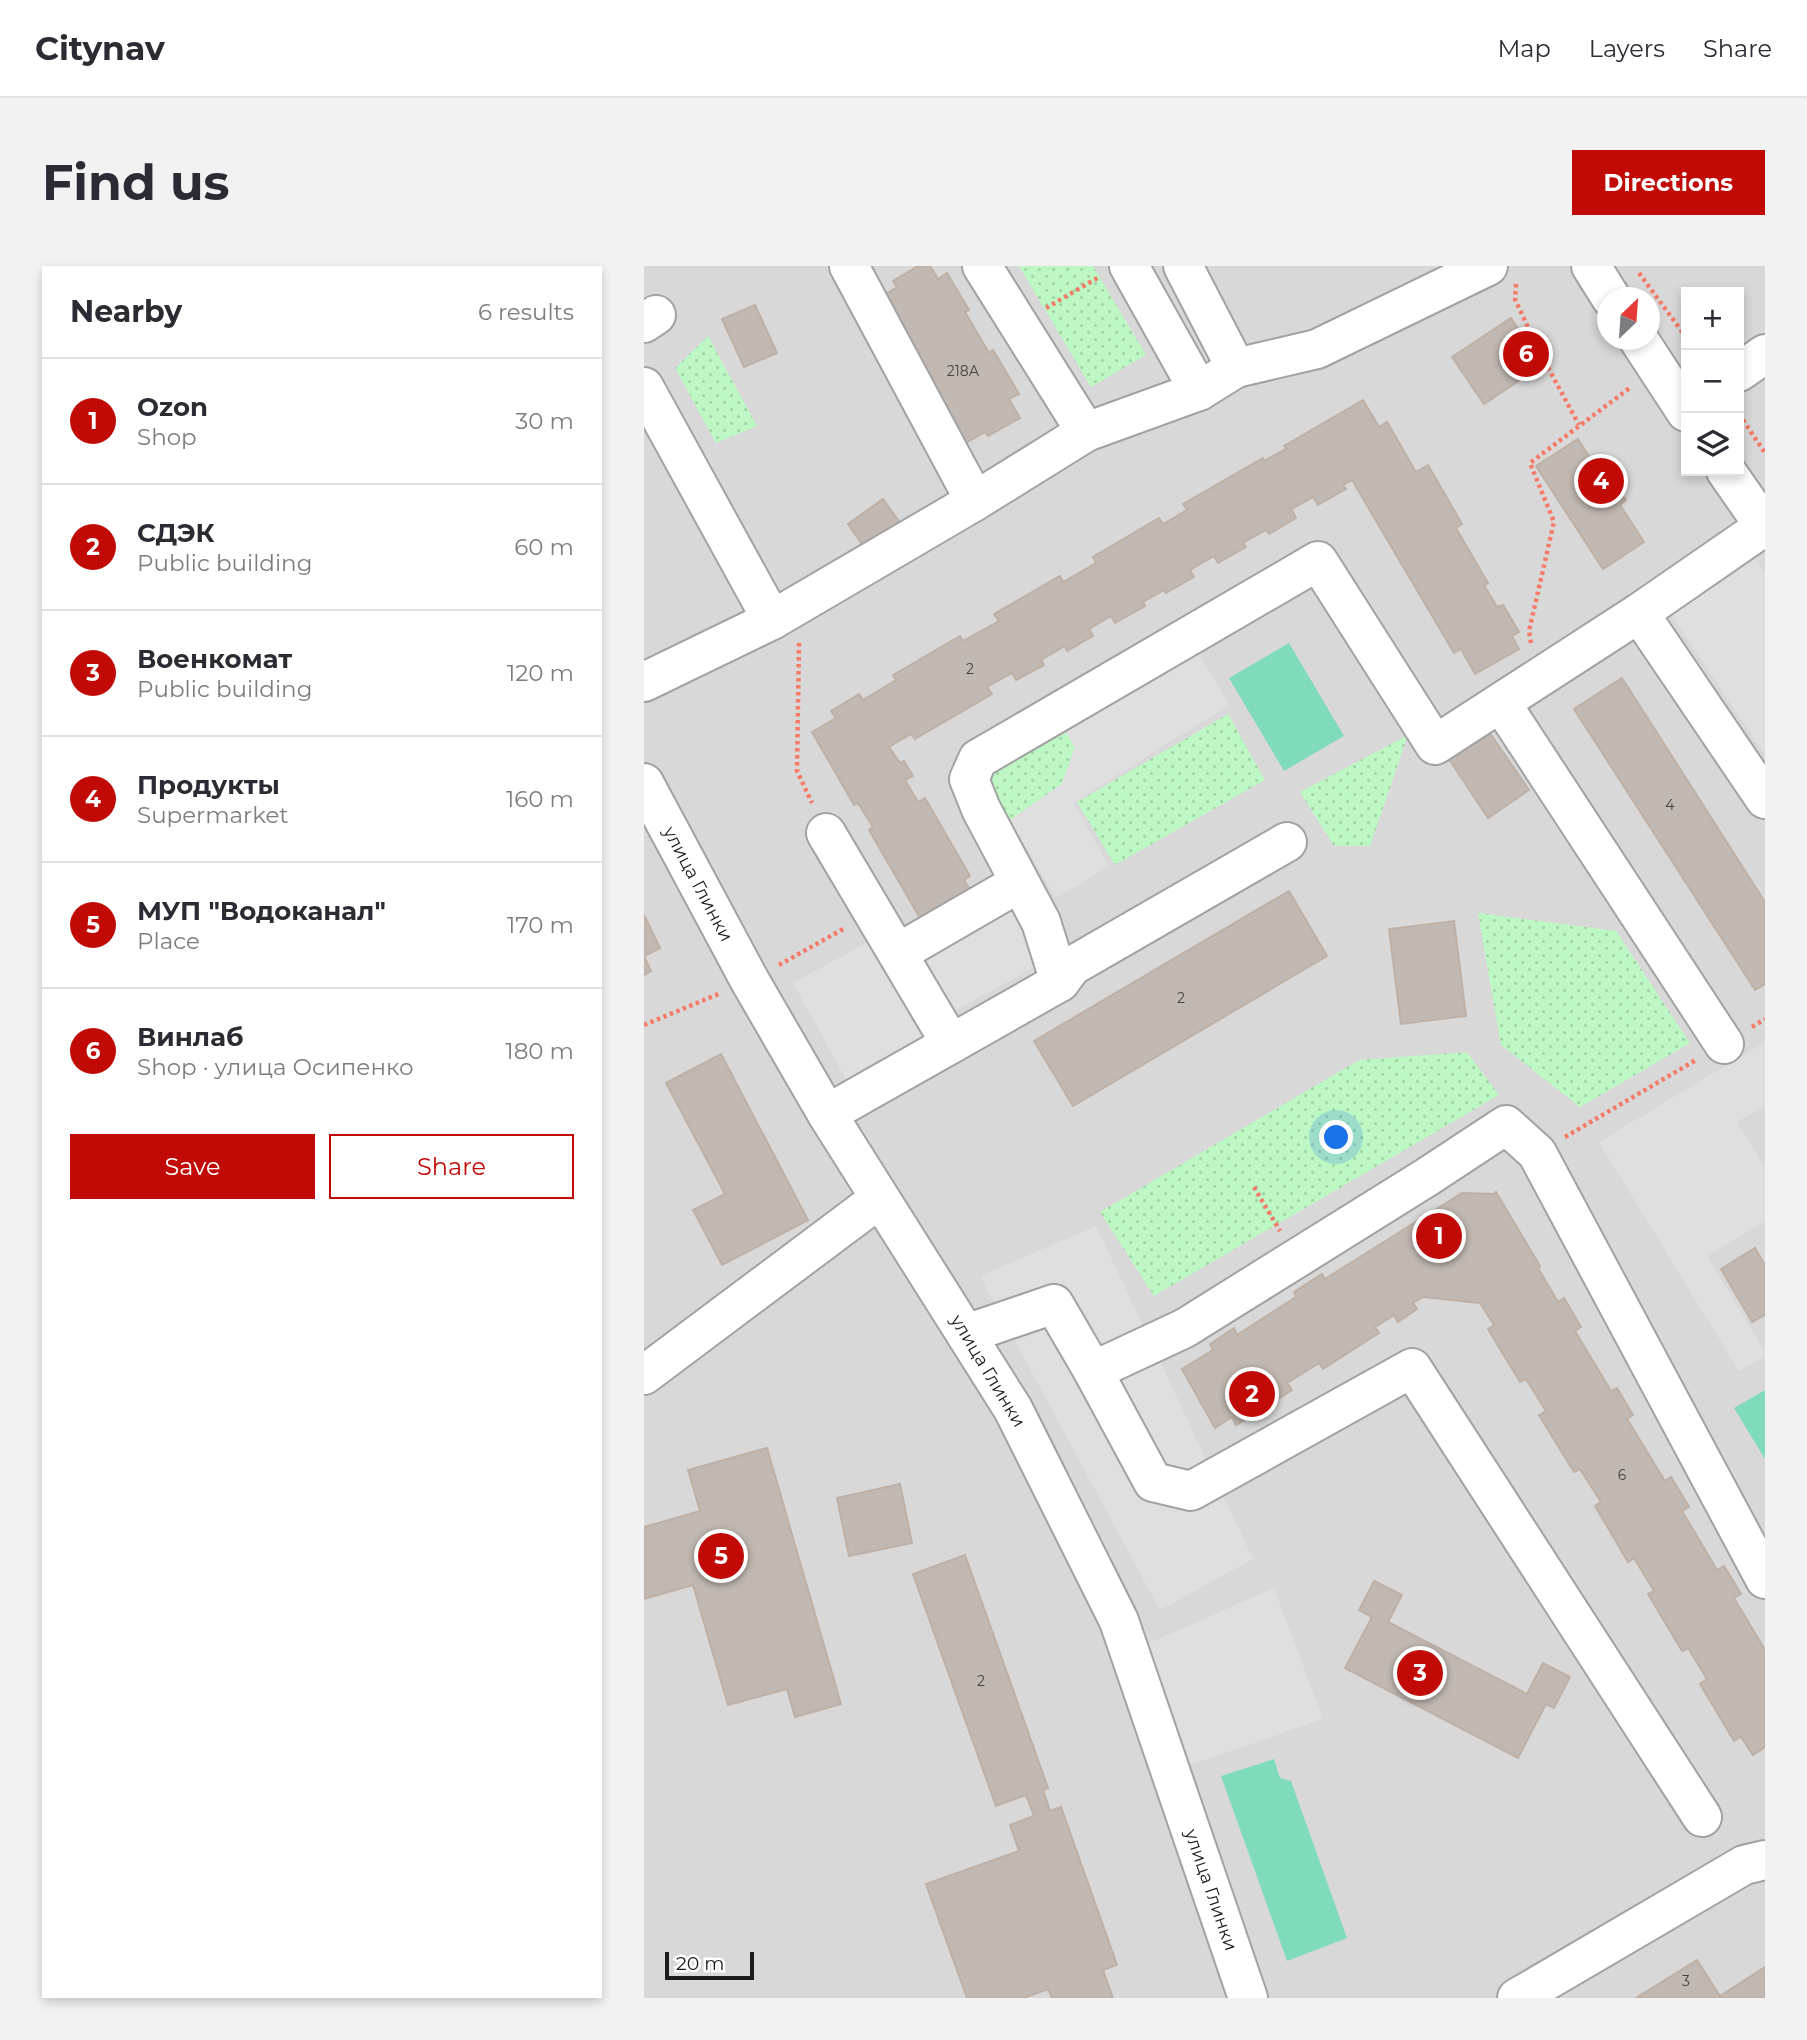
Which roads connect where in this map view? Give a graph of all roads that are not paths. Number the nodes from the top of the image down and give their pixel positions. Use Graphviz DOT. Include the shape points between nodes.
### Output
graph roads {
  1 [pos="849,266"];
  2 [pos="982,266"];
  3 [pos="1183,266"];
  4 [pos="1591,266"];
  5 [pos="1118,269"];
  6 [pos="1503,272"];
  7 [pos="1604,287"];
  8 [pos="1646,350"];
  9 [pos="1765,354"];
  10 [pos="1237,368"];
  11 [pos="1744,369"];
  12 [pos="644,387"];
  13 [pos="1199,391"];
  14 [pos="1681,404"];
  15 [pos="1086,432"];
  16 [pos="1729,476"];
  17 [pos="975,501"];
  18 [pos="1765,527"];
  19 [pos="785,612"];
  20 [pos="1639,613"];
  21 [pos="644,682"];
  22 [pos="1501,703"];
  23 [pos="644,783"];
  24 [pos="1765,799"];
  25 [pos="826,833"];
  26 [pos="1287,842"];
  27 [pos="1019,883"];
  28 [pos="898,953"];
  29 [pos="1060,982"];
  30 [pos="951,1044"];
  31 [pos="1724,1044"];
  32 [pos="827,1114"];
  33 [pos="880,1199"];
  34 [pos="966,1334"];
  35 [pos="1093,1371"];
  36 [pos="644,1375"];
  37 [pos="1765,1579"];
  38 [pos="1702,1817"];
  39 [pos="1765,1860"];
  40 [pos="1248,1998"];
  41 [pos="1517,1998"];
  1 -- 17 [label="street"];
  2 -- 15 [label="street"];
  3 -- 10 [label="street"];
  4 -- 7 [label="street"];
  5 -- 13 [label="street"];
  6 -- 10 [label="street" via="1317,349"];
  8 -- 14 [label="street"];
  9 -- 11 [label="street"];
  10 -- 13 [label="street"];
  12 -- 19 [label="street"];
  13 -- 15 [label="street"];
  15 -- 17 [label="street"];
  16 -- 18 [label="street"];
  17 -- 19 [label="street"];
  18 -- 20 [label="street"];
  19 -- 21 [label="street"];
  20 -- 22 [label="street"];
  20 -- 24 [label="street"];
  22 -- 27 [label="street" via="1435,745 1318,561 978,759 969,779"];
  22 -- 31 [label="street"];
  23 -- 32 [label="street, улица Глинки" via="739,986"];
  25 -- 28 [label="street"];
  26 -- 29 [label="street" via="1072,966"];
  27 -- 28 [label="street"];
  27 -- 29 [label="street" via="1041,922"];
  28 -- 30 [label="street"];
  29 -- 30 [label="street"];
  30 -- 32 [label="street"];
  32 -- 33 [label="street, улица Глинки"];
  33 -- 34 [label="street, улица Глинки"];
  33 -- 36 [label="street"];
  34 -- 35 [label="street" via="1054,1304"];
  34 -- 40 [label="street, улица Глинки" via="1013,1409 1119,1622"];
  35 -- 37 [label="street" via="1185,1328 1507,1125 1537,1153"];
  35 -- 38 [label="street" via="1153,1482 1191,1491 1412,1368"];
  39 -- 41 [label="street" via="1744,1865"];
}
